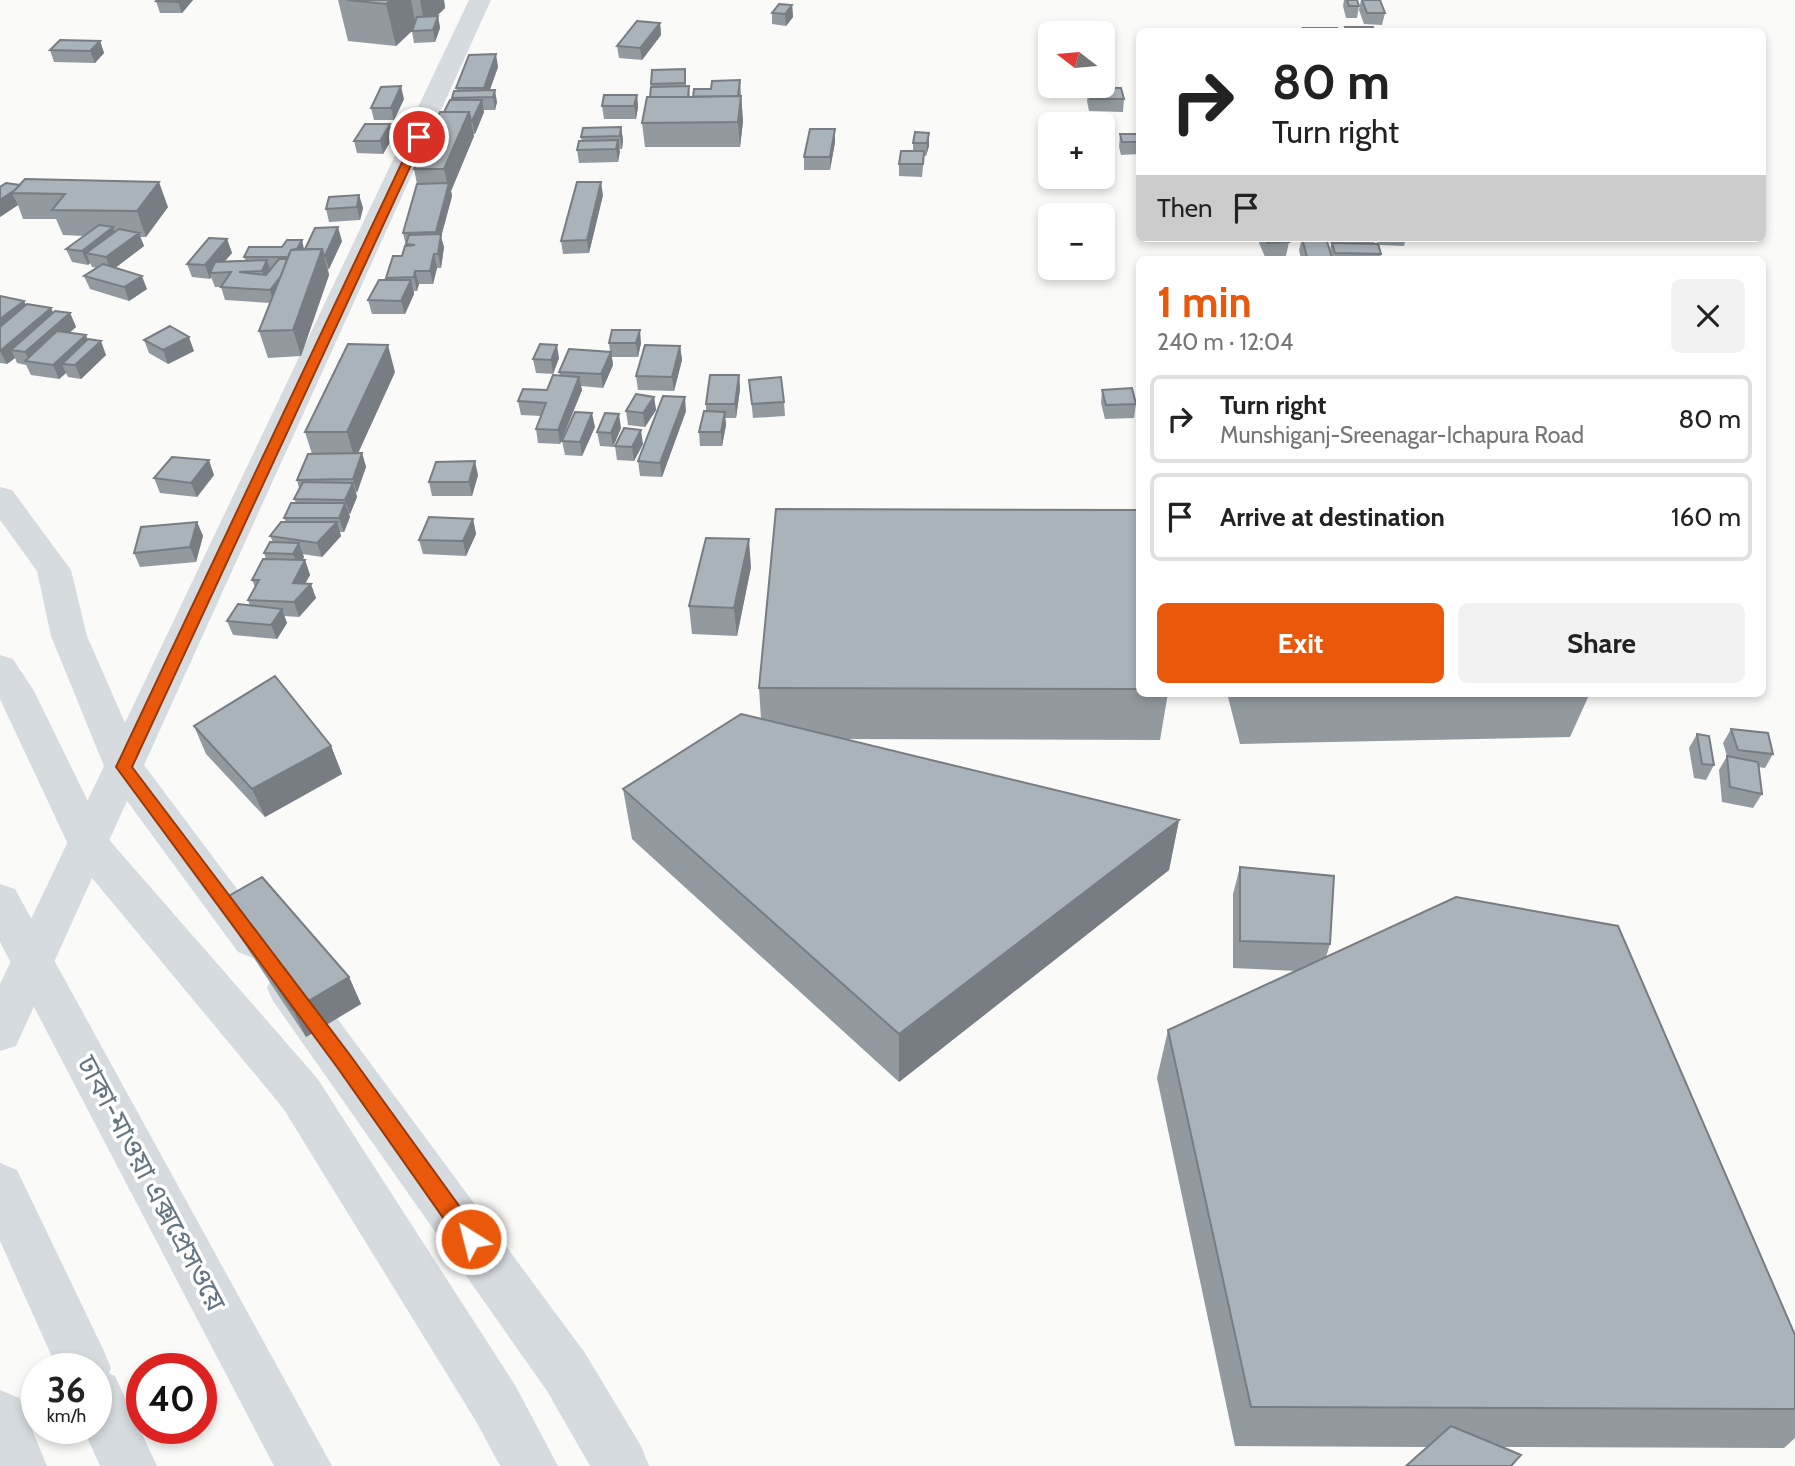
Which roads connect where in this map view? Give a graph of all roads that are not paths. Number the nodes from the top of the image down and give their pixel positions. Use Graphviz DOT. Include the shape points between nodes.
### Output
graph roads {
  1 [pos="480,0"];
  2 [pos="0,497"];
  3 [pos="0,668"];
  4 [pos="124,767"];
  5 [pos="88,844"];
  6 [pos="0,901"];
  7 [pos="0,1032"];
  8 [pos="0,1186"];
  9 [pos="77,1353"];
  10 [pos="0,1418"];
  11 [pos="112,1429"];
  12 [pos="19,1466"];
  13 [pos="129,1466"];
  14 [pos="304,1466"];
  15 [pos="530,1466"];
  16 [pos="621,1466"];
  1 -- 4 [label="main road"];
  2 -- 4 [label="main road" via="54,570 69,636"];
  3 -- 5 [label="main road"];
  4 -- 5 [label="main road"];
  4 -- 16 [label="main road" via="344,1061 566,1372"];
  5 -- 7 [label="main road"];
  5 -- 15 [label="main road" via="300,1093 496,1404"];
  6 -- 14 [label="main road, ঢাকা-মাওয়া এক্সপ্রেসওয়ে"];
  8 -- 9 [label="main road"];
  10 -- 12 [label="main road"];
  11 -- 13 [label="main road"];
}
